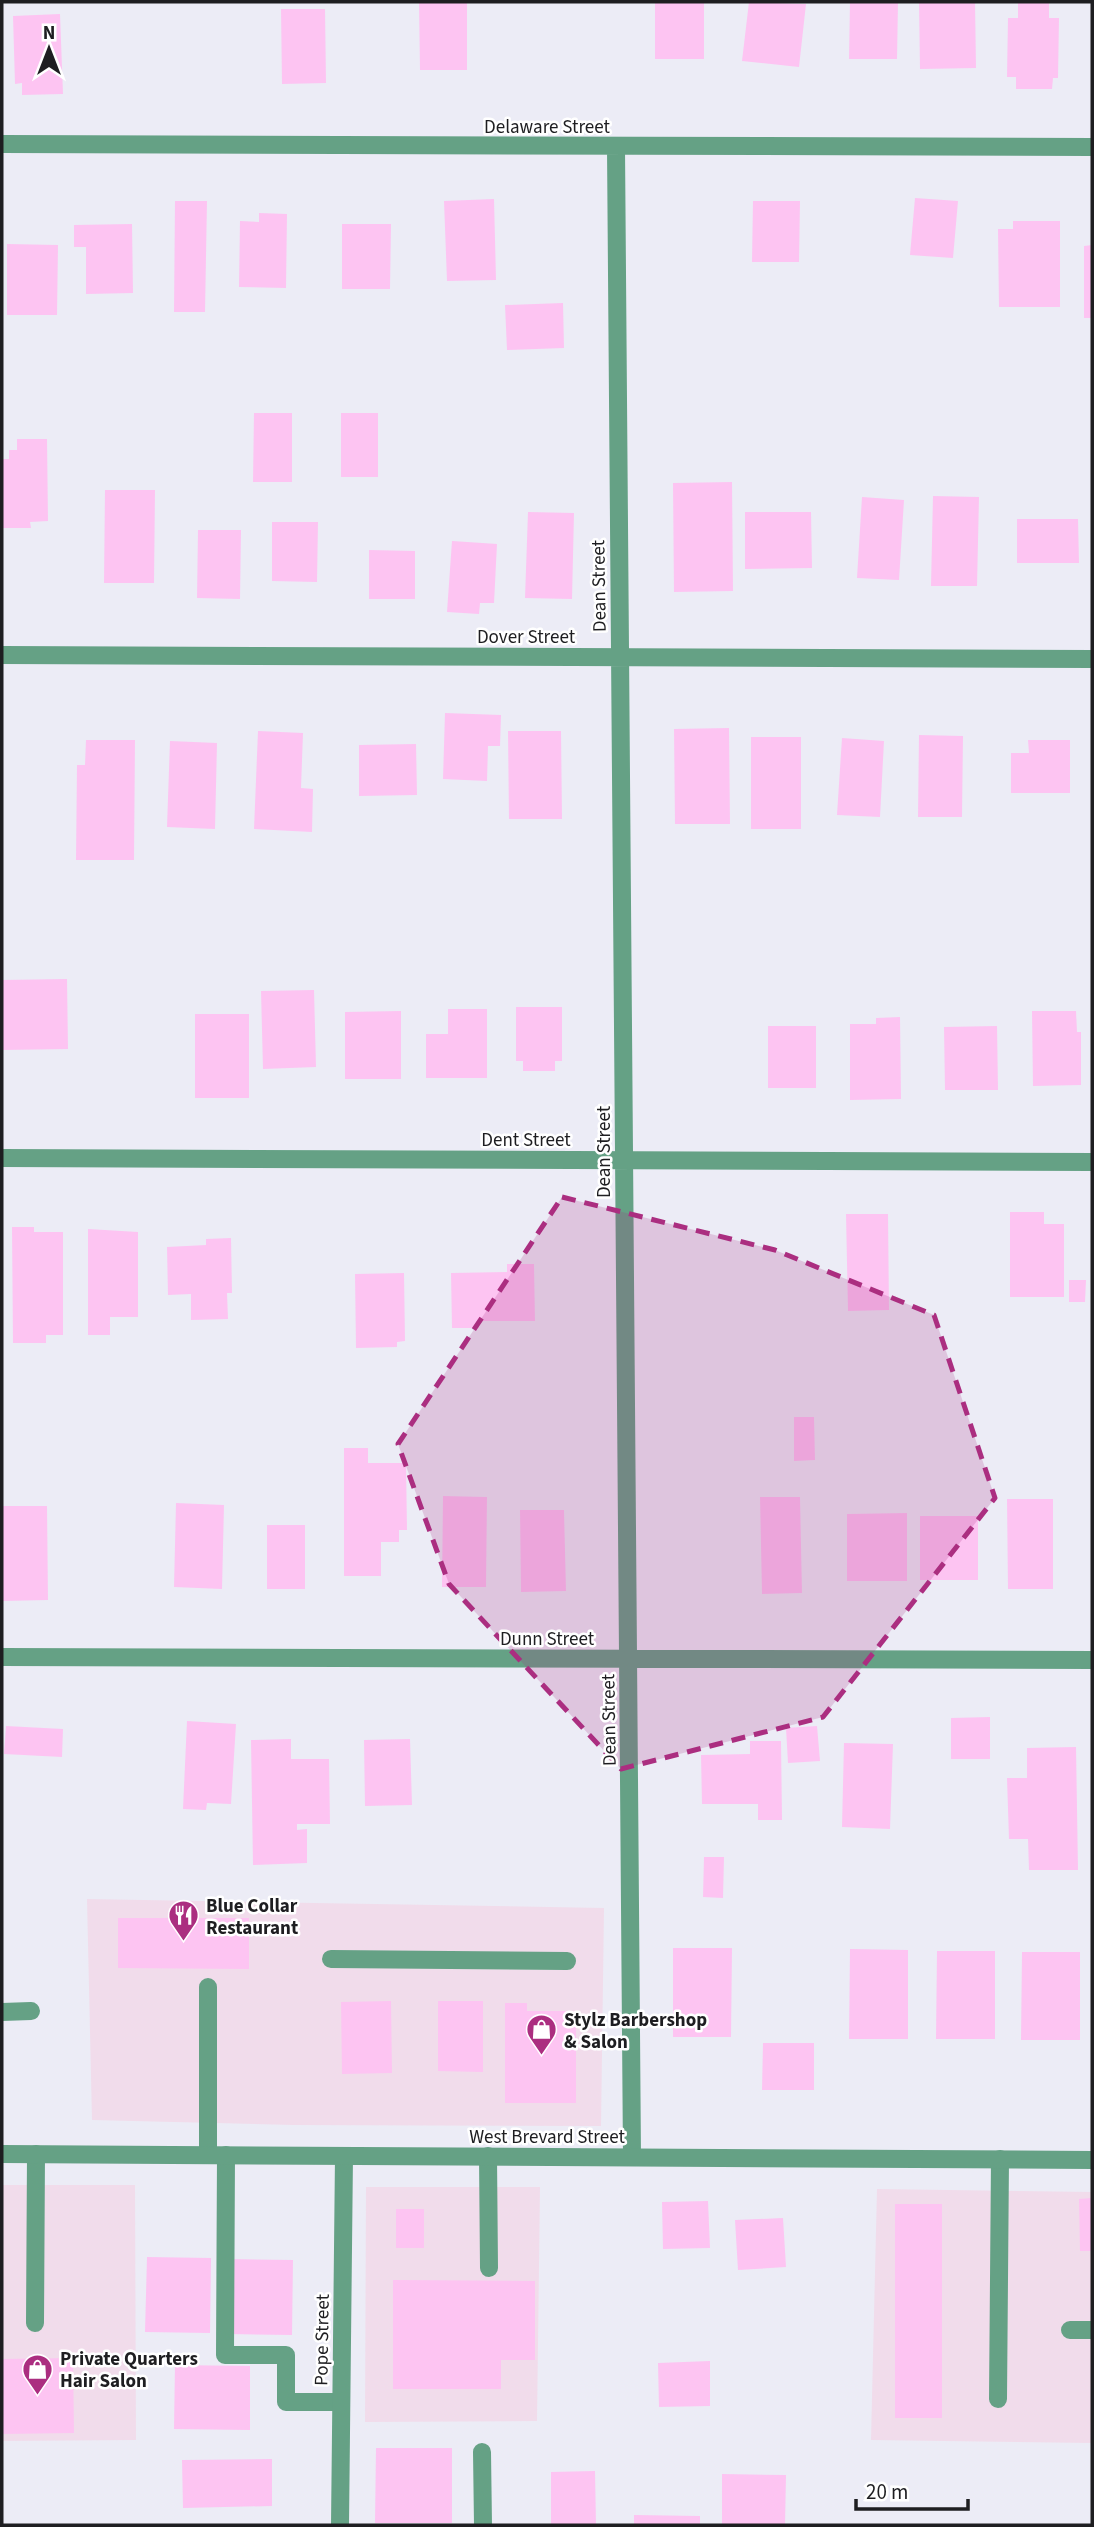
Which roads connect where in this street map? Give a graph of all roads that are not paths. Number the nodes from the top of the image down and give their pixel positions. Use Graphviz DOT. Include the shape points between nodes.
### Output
graph roads {
  1 [pos="2,144"];
  2 [pos="1092,146"];
  3 [pos="616,148"];
  4 [pos="2,655"];
  5 [pos="620,657"];
  6 [pos="1092,659"];
  7 [pos="2,1157"];
  8 [pos="624,1161"];
  9 [pos="1092,1162"];
  10 [pos="2,1657"];
  11 [pos="628,1659"];
  12 [pos="1092,1660"];
  13 [pos="331,1959"];
  14 [pos="567,1961"];
  15 [pos="208,1987"];
  16 [pos="30,2011"];
  17 [pos="2,2012"];
  18 [pos="2,2154"];
  19 [pos="36,2154"];
  20 [pos="217,2155"];
  21 [pos="344,2156"];
  22 [pos="488,2156"];
  23 [pos="632,2157"];
  24 [pos="1000,2159"];
  25 [pos="1092,2160"];
  26 [pos="489,2268"];
  27 [pos="35,2323"];
  28 [pos="1070,2330"];
  29 [pos="1092,2330"];
  30 [pos="998,2399"];
  31 [pos="341,2402"];
  32 [pos="482,2452"];
  33 [pos="340,2525"];
  34 [pos="483,2525"];
  1 -- 3 [label="street, Delaware Street"];
  2 -- 3 [label="street, Delaware Street"];
  3 -- 5 [label="street, Dean Street"];
  4 -- 5 [label="street, Dover Street"];
  5 -- 6 [label="street, Dover Street"];
  5 -- 8 [label="street, Dean Street"];
  7 -- 8 [label="street, Dent Street"];
  8 -- 9 [label="street, Dent Street"];
  8 -- 11 [label="street, Dean Street"];
  10 -- 11 [label="street, Dunn Street"];
  11 -- 12 [label="street, Dunn Street"];
  11 -- 23 [label="street, Dean Street"];
  13 -- 14 [label="street"];
  15 -- 20 [label="street"];
  16 -- 17 [label="street"];
  18 -- 19 [label="street, West Brevard Street"];
  19 -- 20 [label="street, West Brevard Street"];
  19 -- 27 [label="street"];
  20 -- 21 [label="street, West Brevard Street"];
  20 -- 31 [label="street" via="225,2355 286,2355 286,2402"];
  21 -- 22 [label="street, West Brevard Street"];
  21 -- 31 [label="street, Pope Street"];
  22 -- 23 [label="street, West Brevard Street"];
  22 -- 26 [label="street"];
  23 -- 24 [label="street, West Brevard Street"];
  24 -- 25 [label="street, West Brevard Street"];
  24 -- 30 [label="street"];
  28 -- 29 [label="street"];
  31 -- 33 [label="street, Pope Street"];
  32 -- 34 [label="street"];
}
